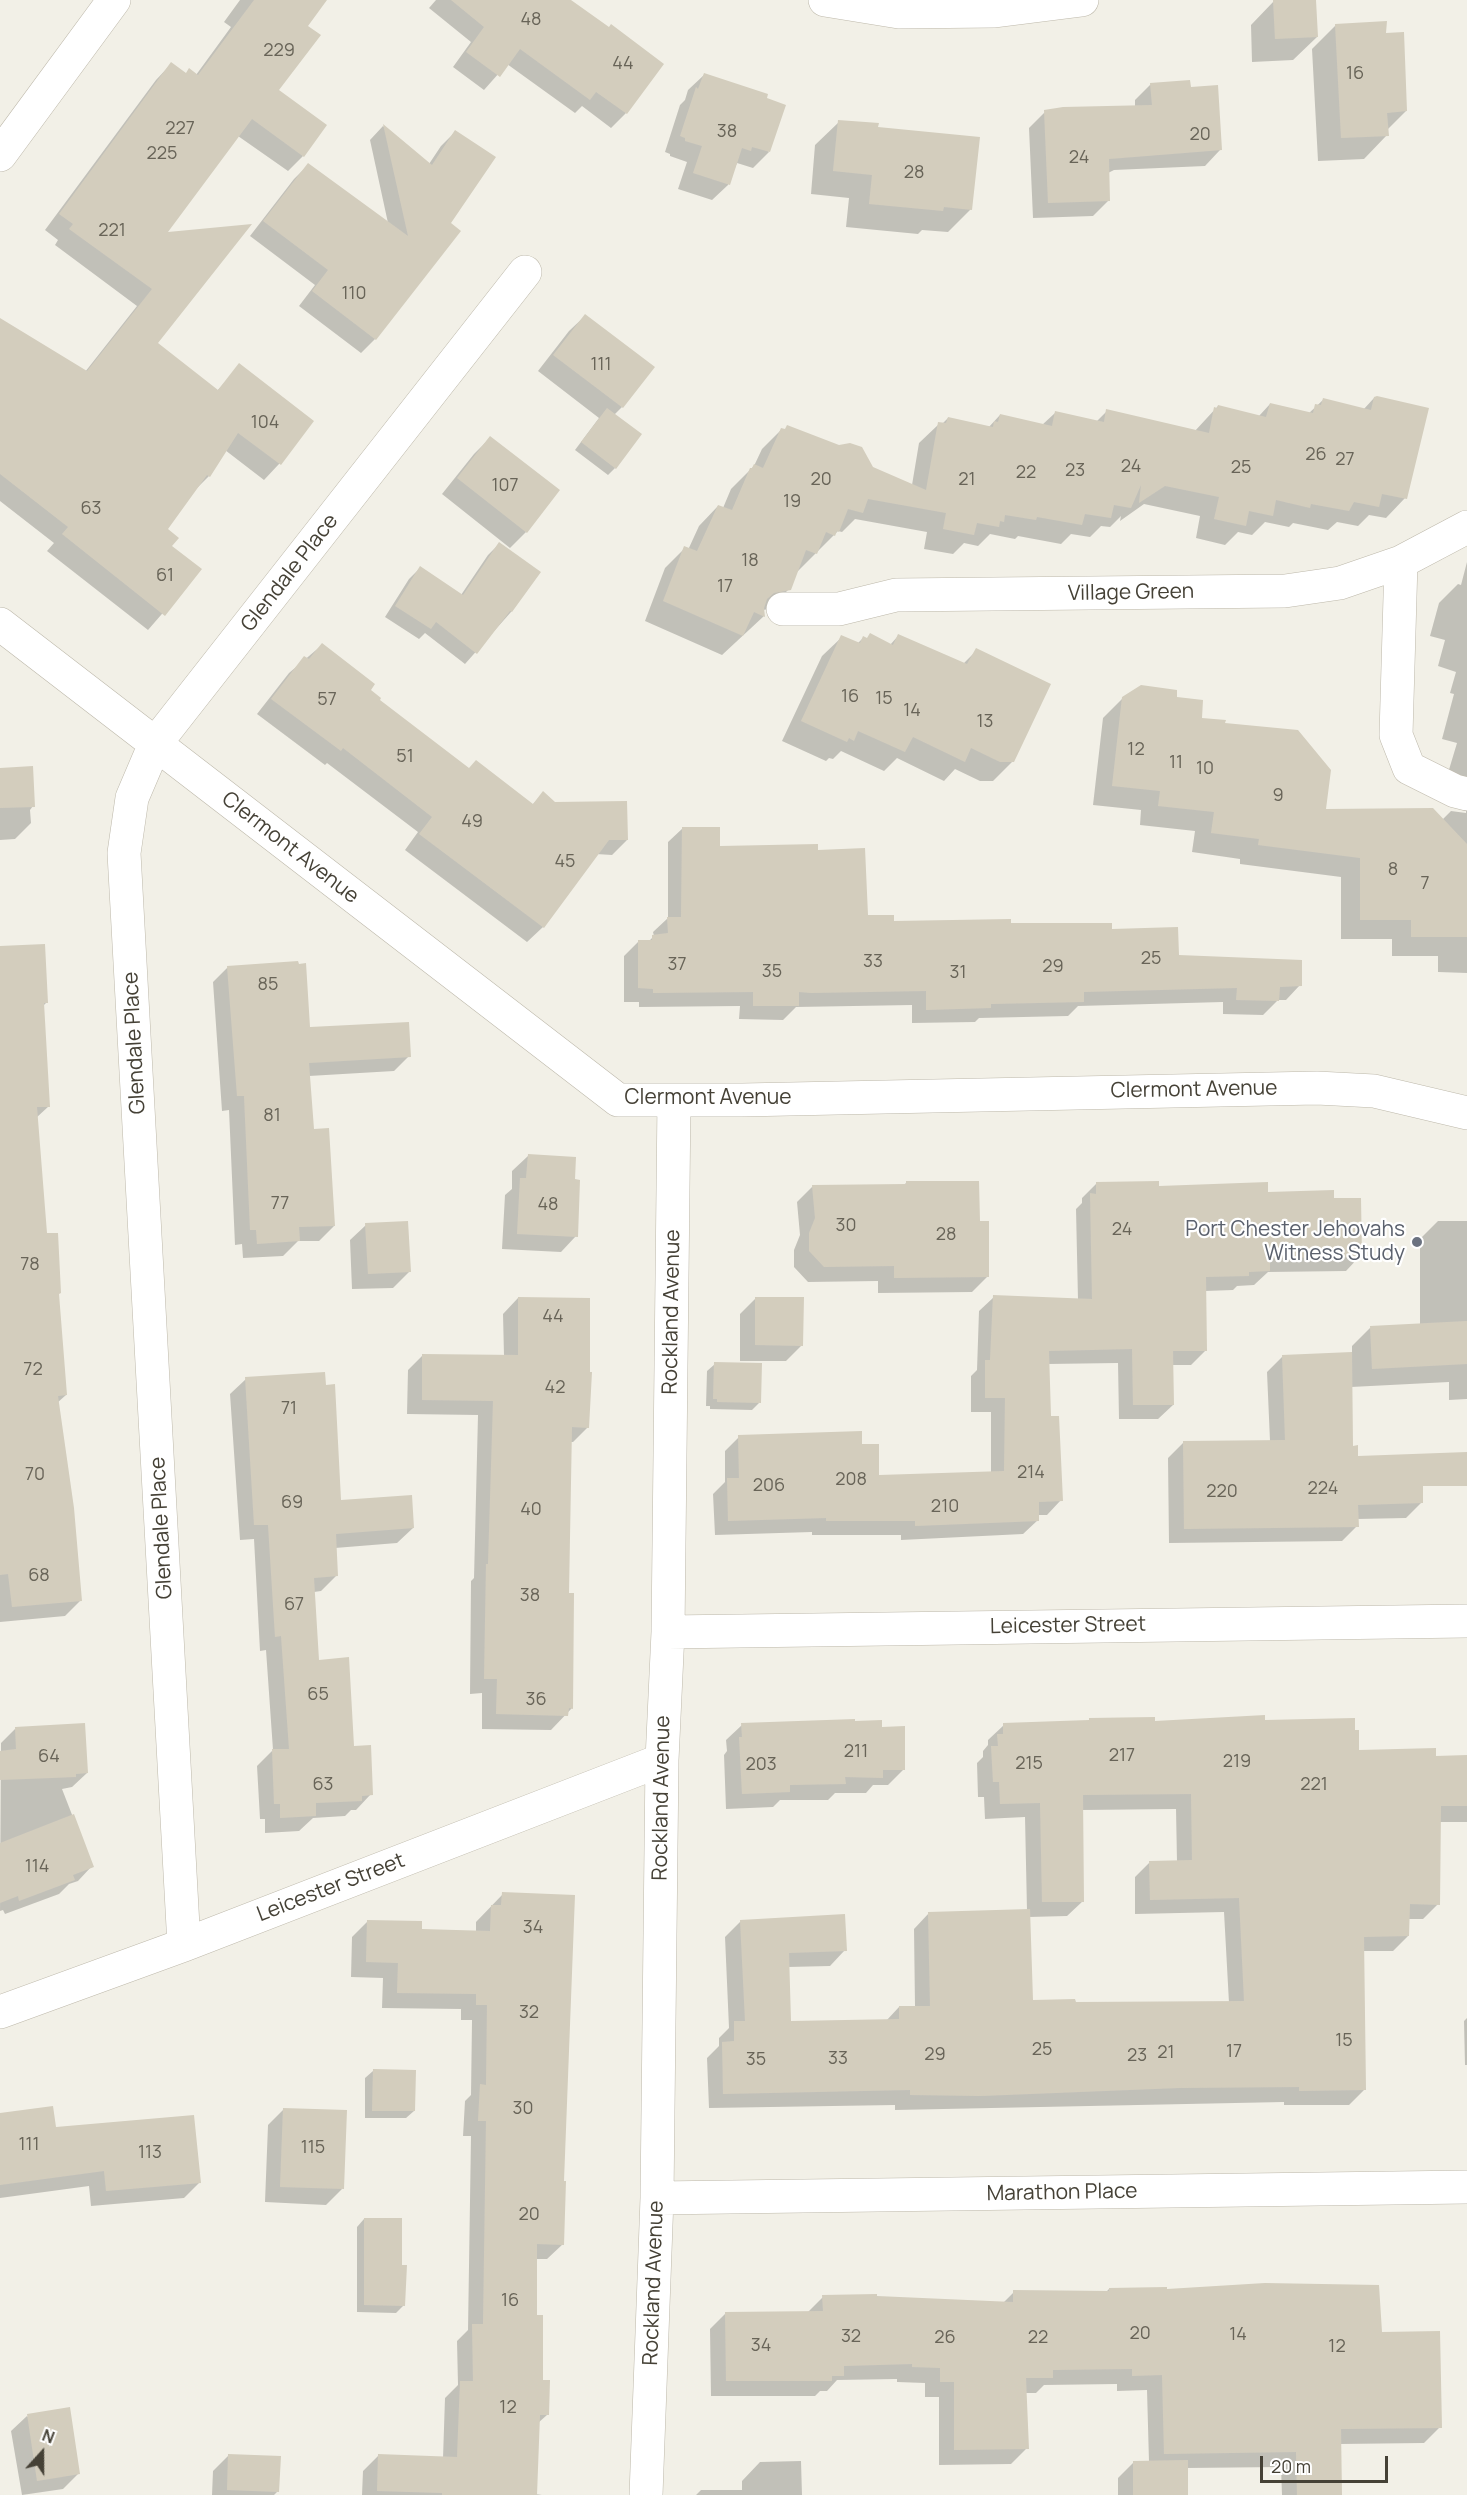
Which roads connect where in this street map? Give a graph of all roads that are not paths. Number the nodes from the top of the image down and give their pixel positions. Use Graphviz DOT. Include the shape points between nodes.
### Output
graph roads {
  1 [pos="114,0"];
  2 [pos="825,0"];
  3 [pos="1082,0"];
  4 [pos="0,155"];
  5 [pos="525,272"];
  6 [pos="1467,527"];
  7 [pos="1401,562"];
  8 [pos="783,609"];
  9 [pos="0,624"];
  10 [pos="155,744"];
  11 [pos="1467,794"];
  12 [pos="674,1100"];
  13 [pos="1467,1113"];
  14 [pos="1467,1621"];
  15 [pos="668,1632"];
  16 [pos="662,1760"];
  17 [pos="184,1945"];
  18 [pos="0,2012"];
  19 [pos="1467,2187"];
  20 [pos="657,2198"];
  21 [pos="646,2495"];
  1 -- 4 [label="street"];
  2 -- 3 [label="street" via="899,12 995,11"];
  5 -- 10 [label="street, Glendale Place"];
  6 -- 7 [label="street, Village Green"];
  7 -- 8 [label="street, Village Green" via="1340,583 1285,591 896,595 838,609"];
  7 -- 11 [label="street" via="1396,735 1409,768"];
  9 -- 10 [label="street, Clermont Avenue"];
  10 -- 12 [label="street, Clermont Avenue" via="618,1101"];
  10 -- 17 [label="street, Glendale Place" via="132,798 124,853"];
  12 -- 13 [label="street, Clermont Avenue" via="1317,1088 1374,1091"];
  12 -- 15 [label="street, Rockland Avenue"];
  14 -- 15 [label="street, Leicester Street"];
  15 -- 16 [label="street, Rockland Avenue"];
  16 -- 17 [label="street, Leicester Street"];
  16 -- 20 [label="street, Rockland Avenue"];
  17 -- 18 [label="street, Leicester Street"];
  19 -- 20 [label="street, Marathon Place"];
  20 -- 21 [label="street, Rockland Avenue"];
}
